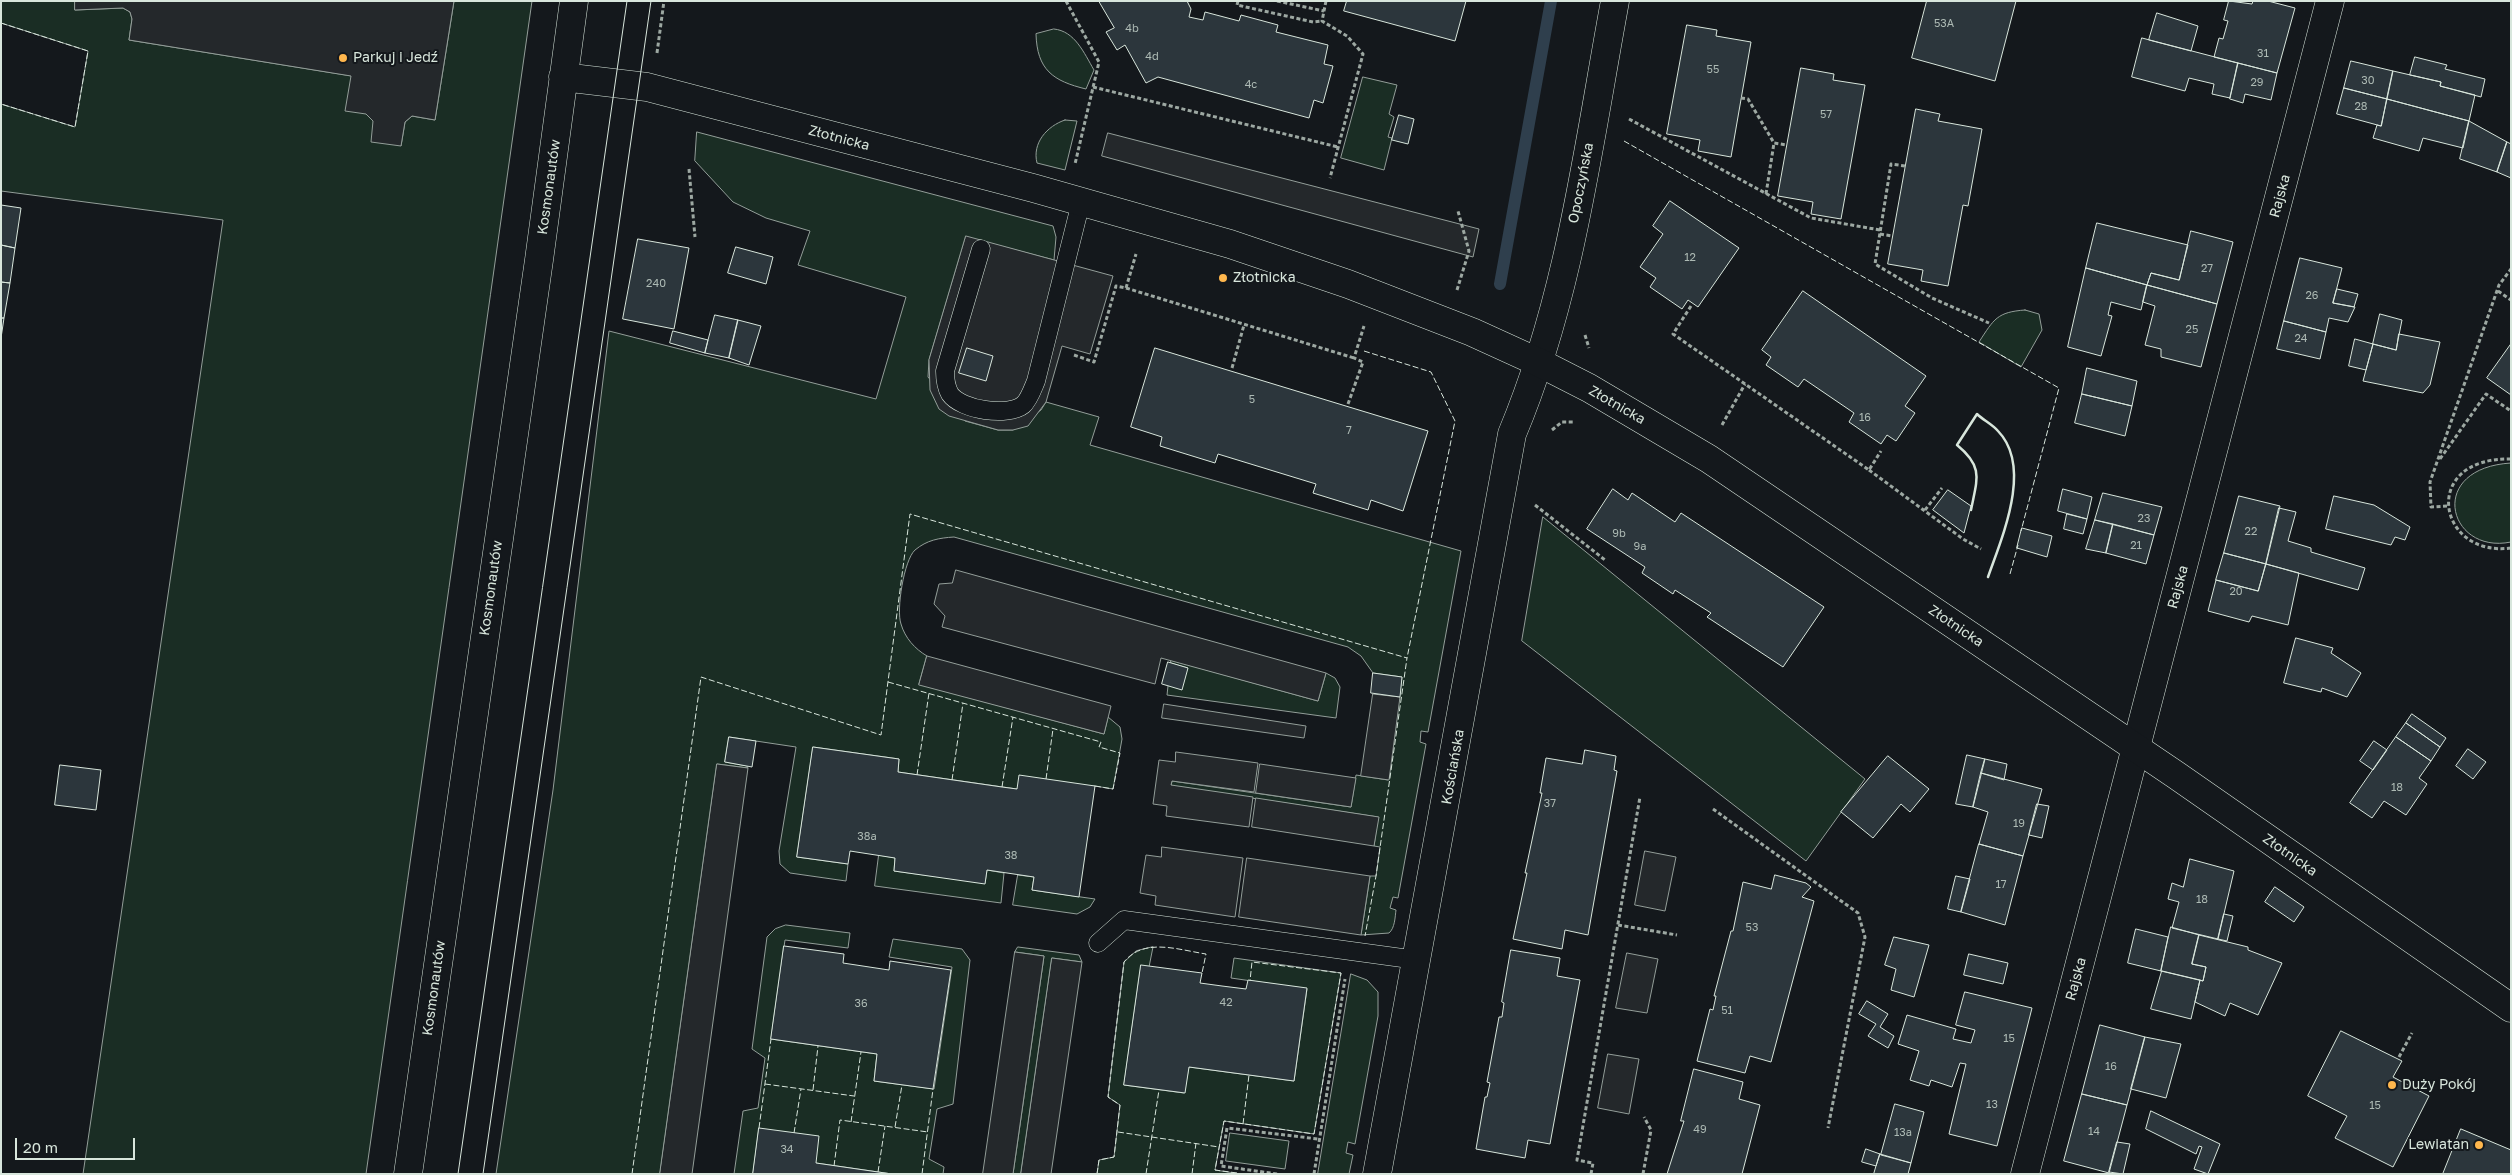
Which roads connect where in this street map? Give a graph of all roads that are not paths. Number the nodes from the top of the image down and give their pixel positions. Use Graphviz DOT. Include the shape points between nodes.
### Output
graph roads {
  1 [pos="574,1"];
  2 [pos="1615,1"];
  3 [pos="2330,1"];
  4 [pos="563,77"];
  5 [pos="1081,202"];
  6 [pos="981,249"];
  7 [pos="1540,363"];
  8 [pos="2136,747"];
  9 [pos="1098,943"];
  10 [pos="1417,960"];
  11 [pos="2511,1008"];
  12 [pos="408,1174"];
  13 [pos="1377,1174"];
  14 [pos="2025,1174"];
  1 -- 4 [label="street, Kosmonautów"];
  2 -- 7 [label="street, Opoczyńska" via="1562,288"];
  3 -- 8 [label="street, Rajska"];
  4 -- 5 [label="street, Złotnicka" via="647,87"];
  4 -- 12 [label="street, Kosmonautów" via="540,260"];
  5 -- 6 [label="lane" via="1036,381 1025,404 1012,412 990,411 960,402 950,395 945,371"];
  5 -- 7 [label="street, Złotnicka" via="1274,258 1472,332"];
  7 -- 8 [label="street, Złotnicka" via="1709,459"];
  7 -- 10 [label="street, Kościańska" via="1512,434"];
  8 -- 11 [label="street, Złotnicka"];
  8 -- 14 [label="street, Rajska"];
  9 -- 10 [label="lane" via="1124,920"];
  10 -- 13 [label="street, Kościańska"];
}
